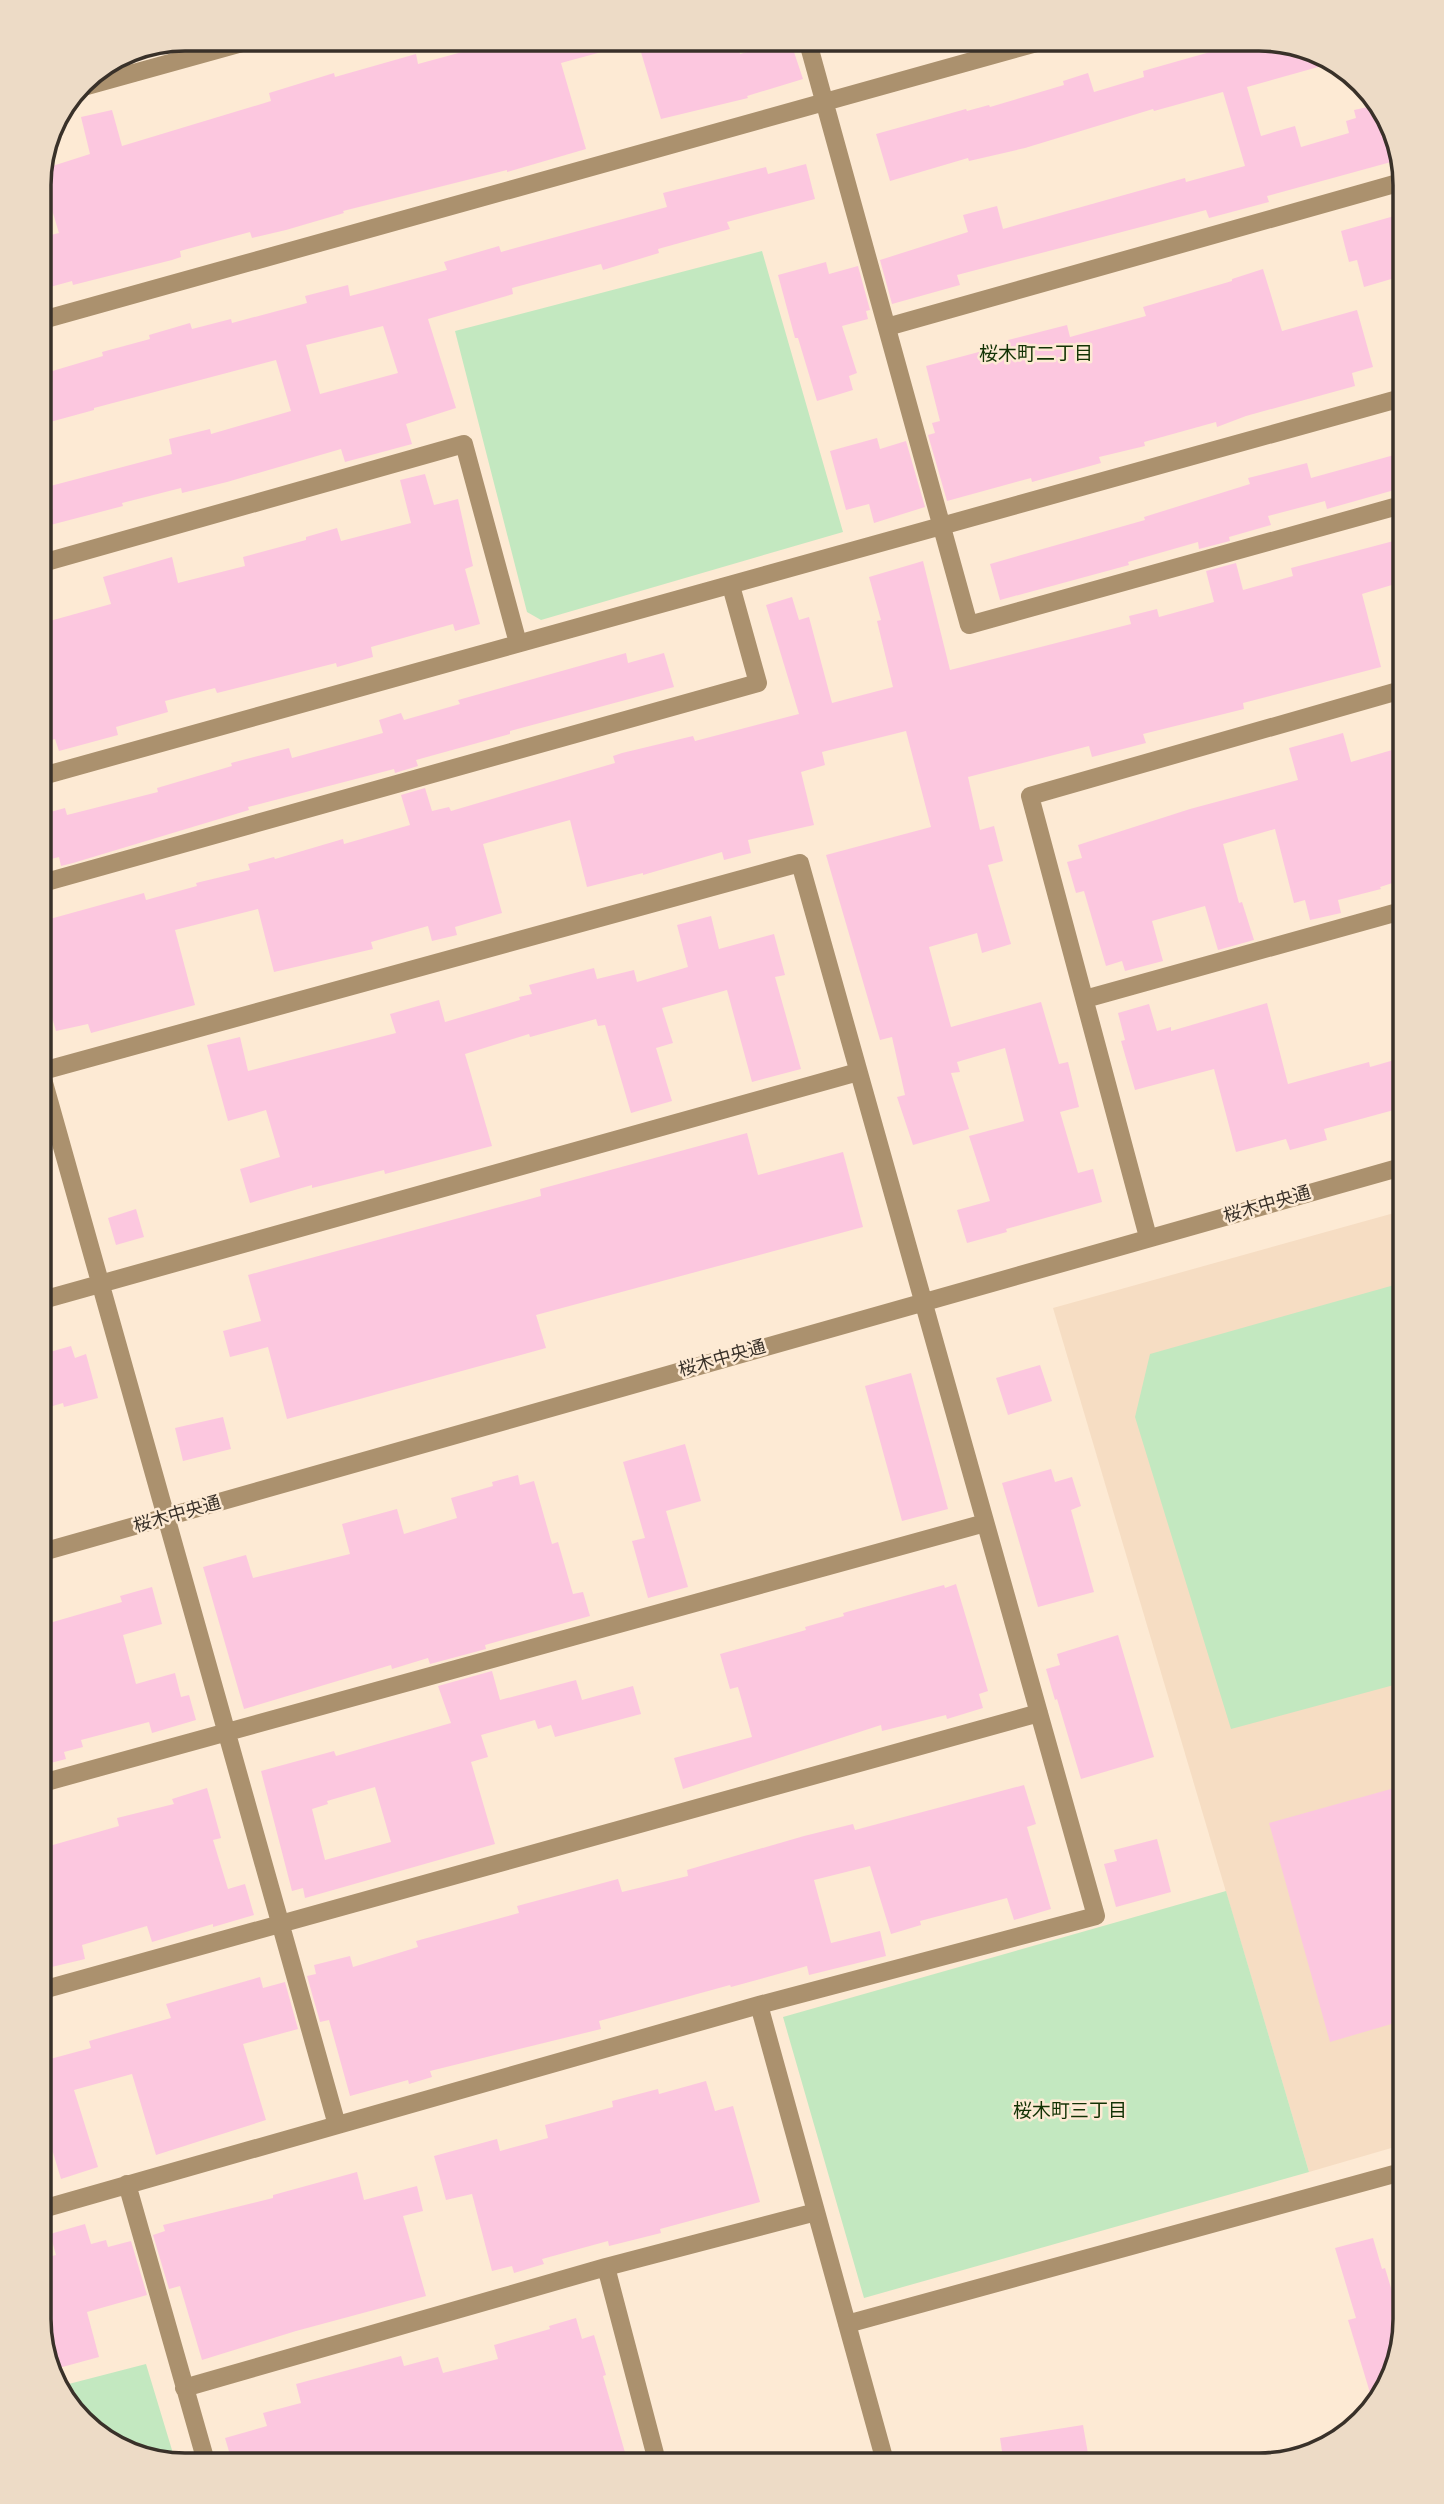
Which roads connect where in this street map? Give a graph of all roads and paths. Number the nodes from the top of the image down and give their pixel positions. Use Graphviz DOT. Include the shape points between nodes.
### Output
graph roads {
  1 [pos="211,51"];
  2 [pos="810,51"];
  3 [pos="1008,51"];
  4 [pos="97,83"];
  5 [pos="824,103"];
  6 [pos="1393,184"];
  7 [pos="51,318"];
  8 [pos="887,327"];
  9 [pos="1393,400"];
  10 [pos="1393,507"];
  11 [pos="940,527"];
  12 [pos="51,561"];
  13 [pos="731,586"];
  14 [pos="518,643"];
  15 [pos="1393,692"];
  16 [pos="51,774"];
  17 [pos="51,881"];
  18 [pos="1393,913"];
  19 [pos="1085,999"];
  20 [pos="51,1066"];
  21 [pos="858,1072"];
  22 [pos="51,1111"];
  23 [pos="1393,1169"];
  24 [pos="1148,1237"];
  25 [pos="100,1285"];
  26 [pos="51,1298"];
  27 [pos="925,1301"];
  28 [pos="166,1517"];
  29 [pos="985,1523"];
  30 [pos="51,1550"];
  31 [pos="1039,1713"];
  32 [pos="226,1732"];
  33 [pos="51,1780"];
  34 [pos="281,1922"];
  35 [pos="51,1987"];
  36 [pos="759,2005"];
  37 [pos="337,2126"];
  38 [pos="1393,2174"];
  39 [pos="127,2184"];
  40 [pos="51,2206"];
  41 [pos="816,2212"];
  42 [pos="606,2267"];
  43 [pos="847,2324"];
  44 [pos="184,2388"];
  45 [pos="204,2453"];
  46 [pos="655,2453"];
  47 [pos="883,2453"];
  1 -- 4 [label="street"];
  2 -- 5 [label="street"];
  3 -- 5 [label="street"];
  5 -- 7 [label="street"];
  5 -- 8 [label="street"];
  6 -- 8 [label="street"];
  8 -- 11 [label="street"];
  9 -- 11 [label="street"];
  10 -- 11 [label="street" via="969,625"];
  11 -- 13 [label="street"];
  12 -- 14 [label="street" via="464,444"];
  13 -- 14 [label="street"];
  13 -- 17 [label="street" via="758,683"];
  14 -- 16 [label="street"];
  15 -- 19 [label="street" via="1030,796"];
  18 -- 19 [label="street"];
  19 -- 24 [label="street"];
  20 -- 21 [label="street" via="800,863"];
  21 -- 25 [label="street"];
  21 -- 27 [label="street"];
  22 -- 25 [label="street"];
  23 -- 24 [label="street, 桜木中央通"];
  24 -- 27 [label="street, 桜木中央通"];
  25 -- 26 [label="street"];
  25 -- 28 [label="street"];
  27 -- 28 [label="street, 桜木中央通"];
  27 -- 29 [label="street"];
  28 -- 30 [label="street, 桜木中央通"];
  28 -- 32 [label="street"];
  29 -- 31 [label="street"];
  29 -- 32 [label="street"];
  31 -- 34 [label="street"];
  31 -- 36 [label="street" via="1096,1916"];
  32 -- 33 [label="street"];
  32 -- 34 [label="street"];
  34 -- 35 [label="street"];
  34 -- 37 [label="street"];
  36 -- 37 [label="street"];
  36 -- 41 [label="street"];
  37 -- 39 [label="street"];
  38 -- 43 [label="street"];
  39 -- 40 [label="street"];
  39 -- 44 [label="street"];
  41 -- 42 [label="street"];
  41 -- 43 [label="street"];
  42 -- 44 [label="street"];
  42 -- 46 [label="street"];
  43 -- 47 [label="street"];
  44 -- 45 [label="street"];
}
